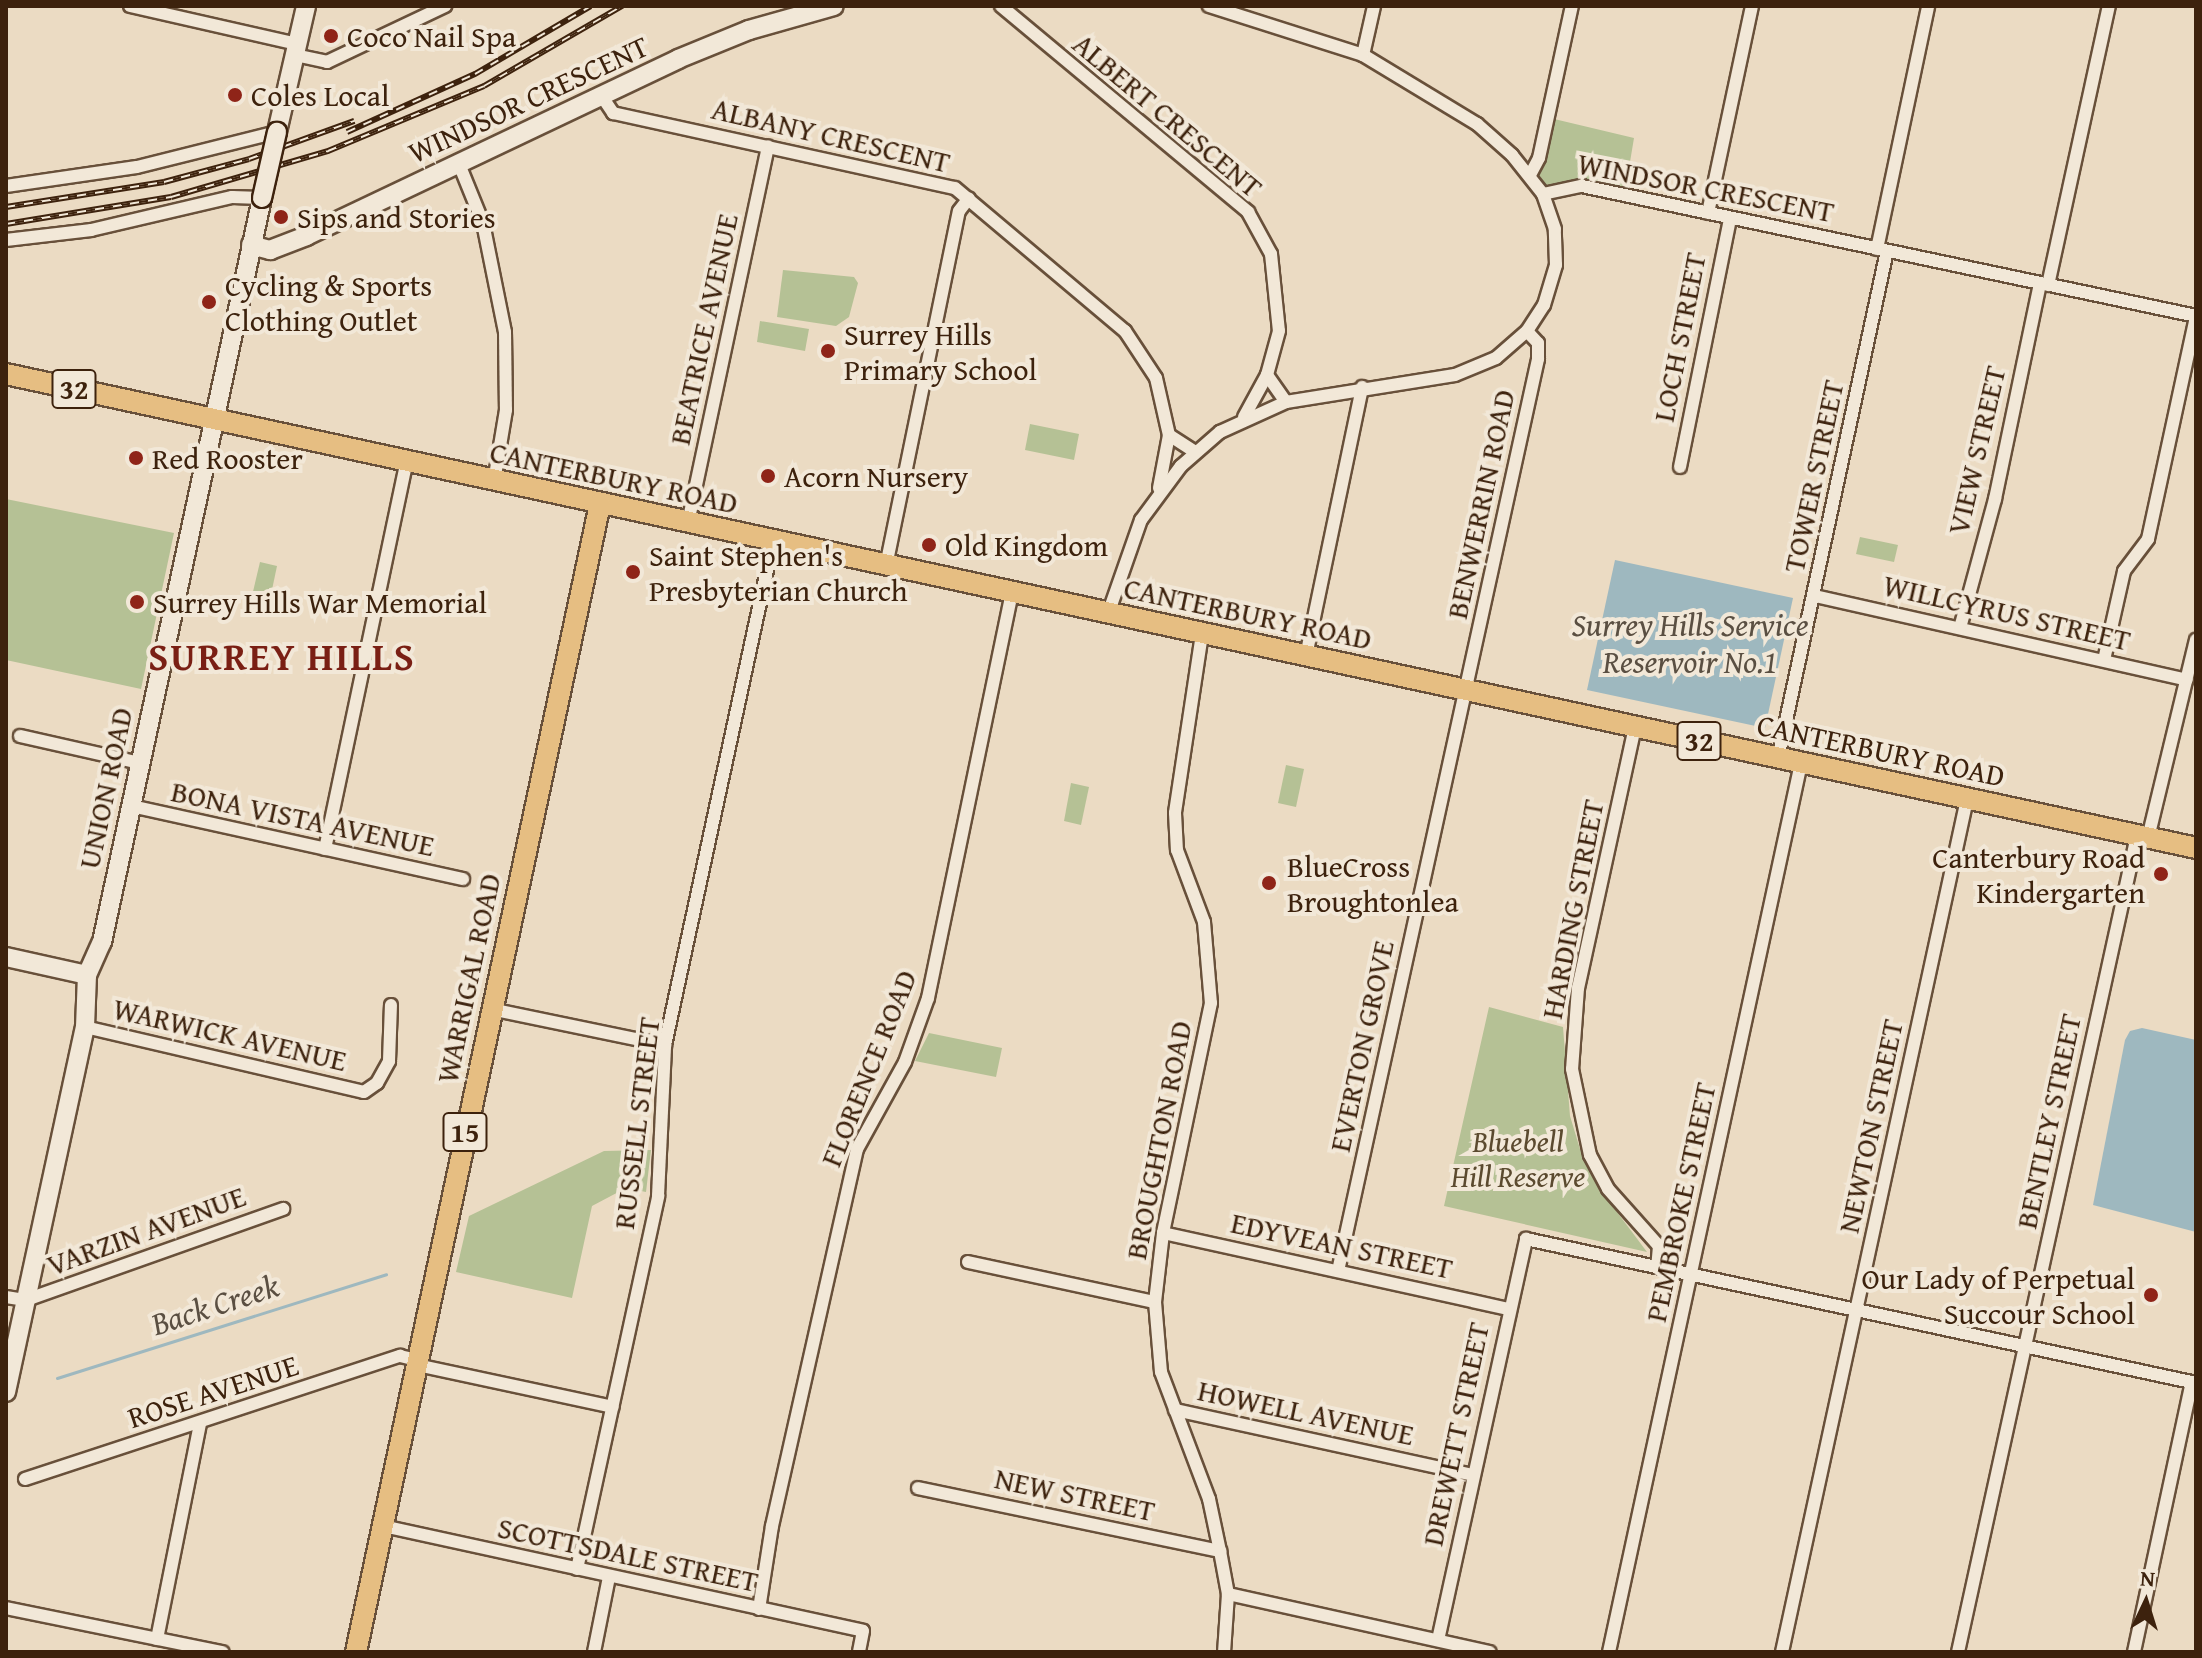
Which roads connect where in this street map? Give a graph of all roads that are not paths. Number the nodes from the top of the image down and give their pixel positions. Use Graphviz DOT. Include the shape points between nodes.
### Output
graph roads {
  1 [pos="130,6"];
  2 [pos="306,6"];
  3 [pos="445,6"];
  4 [pos="831,6"];
  5 [pos="1001,6"];
  6 [pos="1209,6"];
  7 [pos="1374,6"];
  8 [pos="1572,6"];
  9 [pos="1752,6"];
  10 [pos="1928,6"];
  11 [pos="2109,6"];
  12 [pos="296,50"];
  13 [pos="1363,55"];
  14 [pos="601,95"];
  15 [pos="277,132"];
  16 [pos="768,146"];
  17 [pos="459,164"];
  18 [pos="1530,175"];
  19 [pos="6,186"];
  20 [pos="1543,194"];
  21 [pos="262,198"];
  22 [pos="969,198"];
  23 [pos="1708,213"];
  24 [pos="1730,218"];
  25 [pos="6,240"];
  26 [pos="251,245"];
  27 [pos="1882,250"];
  28 [pos="2044,284"];
  29 [pos="2196,317"];
  30 [pos="1527,331"];
  31 [pos="6,374"];
  32 [pos="1267,375"];
  33 [pos="1362,387"];
  34 [pos="1286,402"];
  35 [pos="1244,417"];
  36 [pos="211,419"];
  37 [pos="1169,435"];
  38 [pos="1195,452"];
  39 [pos="406,463"];
  40 [pos="1680,467"];
  41 [pos="494,482"];
  42 [pos="1159,492"];
  43 [pos="600,504"];
  44 [pos="688,523"];
  45 [pos="773,542"];
  46 [pos="886,566"];
  47 [pos="1012,593"];
  48 [pos="1815,596"];
  49 [pos="1108,614"];
  50 [pos="1960,628"];
  51 [pos="1202,634"];
  52 [pos="2196,640"];
  53 [pos="1306,656"];
  54 [pos="2104,660"];
  55 [pos="2193,664"];
  56 [pos="2187,680"];
  57 [pos="1466,691"];
  58 [pos="1635,727"];
  59 [pos="20,736"];
  60 [pos="1778,758"];
  61 [pos="140,763"];
  62 [pos="1801,763"];
  63 [pos="1967,799"];
  64 [pos="131,806"];
  65 [pos="2143,837"];
  66 [pos="2196,848"];
  67 [pos="325,849"];
  68 [pos="463,879"];
  69 [pos="6,957"];
  70 [pos="87,975"];
  71 [pos="391,1005"];
  72 [pos="491,1009"];
  73 [pos="85,1027"];
  74 [pos="665,1045"];
  75 [pos="283,1209"];
  76 [pos="1163,1233"];
  77 [pos="968,1262"];
  78 [pos="1657,1267"];
  79 [pos="1338,1271"];
  80 [pos="1690,1274"];
  81 [pos="6,1297"];
  82 [pos="26,1300"];
  83 [pos="1155,1302"];
  84 [pos="1509,1309"];
  85 [pos="1857,1309"];
  86 [pos="2025,1346"];
  87 [pos="417,1362"];
  88 [pos="2194,1383"];
  89 [pos="6,1392"];
  90 [pos="613,1407"];
  91 [pos="1175,1410"];
  92 [pos="200,1424"];
  93 [pos="1473,1475"];
  94 [pos="25,1479"];
  95 [pos="918,1488"];
  96 [pos="383,1526"];
  97 [pos="1220,1551"];
  98 [pos="577,1569"];
  99 [pos="609,1577"];
  100 [pos="1228,1594"];
  101 [pos="6,1608"];
  102 [pos="759,1609"];
  103 [pos="154,1638"];
  104 [pos="1438,1640"];
  105 [pos="147,1652"];
  106 [pos="223,1652"];
  107 [pos="356,1652"];
  108 [pos="594,1652"];
  109 [pos="859,1652"];
  110 [pos="1224,1652"];
  111 [pos="1490,1652"];
  112 [pos="1609,1652"];
  113 [pos="1782,1652"];
  114 [pos="1958,1652"];
  115 [pos="2134,1652"];
  1 -- 12 [label="street"];
  2 -- 12 [label="street, UNION ROAD"];
  3 -- 12 [label="street" via="327,62"];
  4 -- 14 [label="street, WINDSOR CRESCENT" via="749,30"];
  5 -- 32 [label="street, ALBERT CRESCENT" via="1248,212 1271,254 1278,290 1279,331"];
  6 -- 13 [label="street, WINDSOR CRESCENT"];
  7 -- 13 [label="street"];
  8 -- 18 [label="street" via="1539,158"];
  9 -- 23 [label="street"];
  10 -- 27 [label="street, TOWER STREET"];
  11 -- 28 [label="street, VIEW STREET"];
  12 -- 15 [label="street, UNION ROAD"];
  13 -- 18 [label="street, WINDSOR CRESCENT" via="1477,124"];
  14 -- 16 [label="street, ALBANY CRESCENT" via="613,113"];
  14 -- 17 [label="street, WINDSOR CRESCENT"];
  15 -- 19 [label="street" via="137,167"];
  15 -- 21 [label="street, UNION ROAD, bridge"];
  16 -- 22 [label="street, ALBANY CRESCENT" via="942,182"];
  16 -- 44 [label="street, BEATRICE AVENUE"];
  17 -- 26 [label="street, WINDSOR CRESCENT" via="306,236 270,250"];
  17 -- 41 [label="street" via="483,223 505,332 506,410"];
  18 -- 20 [label="street, WINDSOR CRESCENT"];
  20 -- 23 [label="street, WINDSOR CRESCENT" via="1582,186"];
  20 -- 30 [label="street" via="1555,229 1556,265 1544,305"];
  21 -- 25 [label="street" via="232,197 91,230"];
  21 -- 26 [label="street, UNION ROAD"];
  22 -- 37 [label="street, ALBANY CRESCENT" via="1125,331 1156,378"];
  22 -- 46 [label="street" via="959,211"];
  23 -- 24 [label="street, WINDSOR CRESCENT"];
  24 -- 27 [label="street, WINDSOR CRESCENT"];
  24 -- 40 [label="street, LOCH STREET"];
  26 -- 36 [label="street, UNION ROAD"];
  27 -- 28 [label="street, WINDSOR CRESCENT"];
  27 -- 48 [label="street, TOWER STREET"];
  28 -- 29 [label="street, WINDSOR CRESCENT"];
  28 -- 50 [label="street, VIEW STREET"];
  29 -- 54 [label="street" via="2148,539 2124,571"];
  30 -- 33 [label="street" via="1496,358 1455,375"];
  30 -- 57 [label="street, BENWERRIN ROAD" via="1538,343 1538,359"];
  31 -- 36 [label="main road, CANTERBURY ROAD / 32"];
  32 -- 34 [label="street"];
  32 -- 35 [label="street, ALBERT CRESCENT"];
  33 -- 34 [label="street"];
  33 -- 53 [label="street"];
  34 -- 35 [label="street"];
  35 -- 38 [label="street"];
  36 -- 39 [label="main road, CANTERBURY ROAD / 32"];
  36 -- 61 [label="street, UNION ROAD"];
  37 -- 38 [label="street"];
  37 -- 42 [label="street, ALBANY CRESCENT"];
  38 -- 42 [label="street"];
  39 -- 41 [label="main road, CANTERBURY ROAD / 32"];
  39 -- 67 [label="street"];
  41 -- 43 [label="main road, CANTERBURY ROAD / 32"];
  42 -- 49 [label="street" via="1122,564"];
  43 -- 44 [label="main road, CANTERBURY ROAD / 32"];
  43 -- 72 [label="main road, WARRIGAL ROAD / 15"];
  44 -- 45 [label="main road, CANTERBURY ROAD / 32"];
  45 -- 46 [label="main road, CANTERBURY ROAD / 32"];
  45 -- 74 [label="street, RUSSELL STREET"];
  46 -- 47 [label="main road, CANTERBURY ROAD / 32"];
  47 -- 49 [label="main road, CANTERBURY ROAD / 32"];
  47 -- 102 [label="street, FLORENCE ROAD" via="928,998 905,1062 857,1149 772,1526"];
  48 -- 50 [label="street, WILLCYRUS STREET"];
  48 -- 60 [label="street, TOWER STREET"];
  49 -- 51 [label="main road, CANTERBURY ROAD / 32"];
  50 -- 54 [label="street, WILLCYRUS STREET"];
  51 -- 53 [label="main road, CANTERBURY ROAD / 32"];
  51 -- 76 [label="street, BROUGHTON ROAD" via="1175,813 1177,850 1206,931 1211,1003"];
  52 -- 55 [label="street, BENTLEY STREET"];
  53 -- 57 [label="main road, CANTERBURY ROAD / 32"];
  54 -- 56 [label="street, WILLCYRUS STREET"];
  55 -- 56 [label="street, BENTLEY STREET"];
  56 -- 65 [label="street, BENTLEY STREET"];
  57 -- 58 [label="main road, CANTERBURY ROAD / 32"];
  57 -- 79 [label="street, EVERTON GROVE"];
  58 -- 60 [label="main road, CANTERBURY ROAD / 32"];
  58 -- 78 [label="street, HARDING STREET" via="1578,988 1572,1069 1590,1155 1608,1189 1659,1246"];
  59 -- 61 [label="street"];
  60 -- 62 [label="main road, CANTERBURY ROAD / 32"];
  61 -- 64 [label="street, UNION ROAD"];
  62 -- 63 [label="main road, CANTERBURY ROAD / 32"];
  62 -- 80 [label="street, PEMBROKE STREET"];
  63 -- 65 [label="main road, CANTERBURY ROAD / 32"];
  63 -- 85 [label="street, NEWTON STREET"];
  64 -- 67 [label="street, BONA VISTA AVENUE"];
  64 -- 70 [label="street, UNION ROAD" via="102,942"];
  65 -- 66 [label="main road, CANTERBURY ROAD / 32"];
  65 -- 86 [label="street, BENTLEY STREET"];
  67 -- 68 [label="street, BONA VISTA AVENUE"];
  69 -- 70 [label="street"];
  70 -- 73 [label="street, UNION ROAD"];
  71 -- 73 [label="street, WARWICK AVENUE" via="394,1036 389,1061 377,1083 364,1092"];
  72 -- 74 [label="street"];
  72 -- 87 [label="main road, WARRIGAL ROAD / 15"];
  73 -- 82 [label="street, UNION ROAD"];
  74 -- 90 [label="street, RUSSELL STREET" via="662,1172"];
  75 -- 82 [label="street, VARZIN AVENUE"];
  76 -- 79 [label="street, EDYVEAN STREET"];
  76 -- 83 [label="street, BROUGHTON ROAD"];
  77 -- 83 [label="street"];
  78 -- 80 [label="street"];
  78 -- 84 [label="street, DREWETT STREET" via="1526,1239"];
  79 -- 84 [label="street, EDYVEAN STREET"];
  80 -- 85 [label="street"];
  80 -- 112 [label="street, PEMBROKE STREET"];
  81 -- 82 [label="street"];
  82 -- 89 [label="street, UNION ROAD"];
  83 -- 91 [label="street, BROUGHTON ROAD" via="1161,1372"];
  84 -- 93 [label="street, DREWETT STREET"];
  85 -- 86 [label="street"];
  85 -- 113 [label="street, NEWTON STREET"];
  86 -- 88 [label="street"];
  86 -- 114 [label="street, BENTLEY STREET"];
  87 -- 90 [label="street, ROSE AVENUE"];
  87 -- 92 [label="street, ROSE AVENUE" via="400,1356"];
  87 -- 96 [label="main road, WARRIGAL ROAD / 15"];
  88 -- 115 [label="street"];
  90 -- 98 [label="street, RUSSELL STREET"];
  91 -- 93 [label="street, HOWELL AVENUE"];
  91 -- 97 [label="street, BROUGHTON ROAD" via="1209,1499"];
  92 -- 94 [label="street, ROSE AVENUE"];
  92 -- 103 [label="street"];
  93 -- 104 [label="street, DREWETT STREET"];
  95 -- 97 [label="street, NEW STREET"];
  96 -- 98 [label="street, SCOTTSDALE STREET"];
  96 -- 107 [label="main road, WARRIGAL ROAD / 15"];
  97 -- 100 [label="street, BROUGHTON ROAD"];
  98 -- 99 [label="street, SCOTTSDALE STREET"];
  99 -- 102 [label="street, SCOTTSDALE STREET"];
  99 -- 108 [label="street"];
  100 -- 104 [label="street"];
  100 -- 110 [label="street, BROUGHTON ROAD"];
  101 -- 103 [label="street"];
  102 -- 109 [label="street, SCOTTSDALE STREET" via="863,1631"];
  103 -- 105 [label="street"];
  103 -- 106 [label="street"];
  104 -- 111 [label="street"];
}
